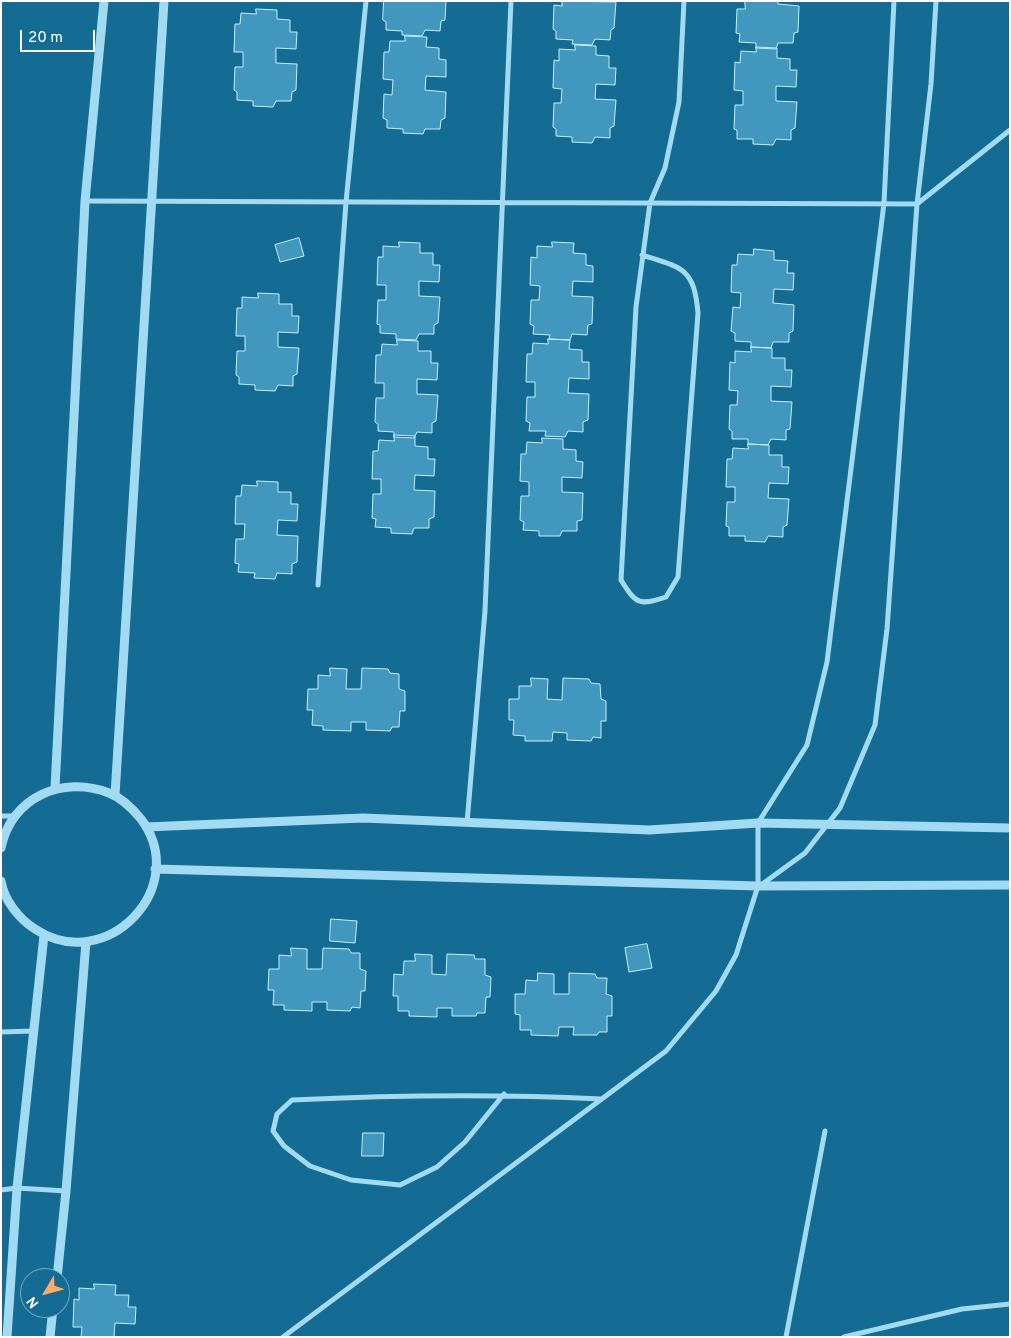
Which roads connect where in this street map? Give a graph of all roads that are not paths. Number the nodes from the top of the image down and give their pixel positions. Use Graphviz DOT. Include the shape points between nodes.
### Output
graph roads {
  1 [pos="104,1"];
  2 [pos="164,1"];
  3 [pos="366,1"];
  4 [pos="511,1"];
  5 [pos="684,1"];
  6 [pos="894,1"];
  7 [pos="936,1"];
  8 [pos="1010,130"];
  9 [pos="84,201"];
  10 [pos="151,201"];
  11 [pos="346,202"];
  12 [pos="501,202"];
  13 [pos="650,203"];
  14 [pos="884,203"];
  15 [pos="917,204"];
  16 [pos="642,255"];
  17 [pos="318,585"];
  18 [pos="55,788"];
  19 [pos="115,795"];
  20 [pos="1,816"];
  21 [pos="15,816"];
  22 [pos="467,823"];
  23 [pos="758,823"];
  24 [pos="828,824"];
  25 [pos="146,827"];
  26 [pos="1010,828"];
  27 [pos="1,848"];
  28 [pos="156,869"];
  29 [pos="1,881"];
  30 [pos="2,885"];
  31 [pos="1010,885"];
  32 [pos="758,886"];
  33 [pos="44,935"];
  34 [pos="86,942"];
  35 [pos="33,1031"];
  36 [pos="1,1032"];
  37 [pos="504,1094"];
  38 [pos="602,1099"];
  39 [pos="825,1131"];
  40 [pos="17,1188"];
  41 [pos="1,1190"];
  42 [pos="66,1191"];
  43 [pos="58,1268"];
  44 [pos="1010,1304"];
  45 [pos="53,1318"];
  46 [pos="7,1337"];
  47 [pos="50,1337"];
  48 [pos="283,1337"];
  49 [pos="786,1337"];
  50 [pos="844,1337"];
  1 -- 9 [label="street"];
  2 -- 10 [label="street"];
  3 -- 11 [label="street"];
  4 -- 12 [label="street"];
  5 -- 13 [label="street" via="679,102 665,168"];
  6 -- 14 [label="street"];
  7 -- 15 [label="street" via="931,84"];
  8 -- 15 [label="street"];
  9 -- 10 [label="street"];
  9 -- 18 [label="street"];
  10 -- 11 [label="street"];
  10 -- 19 [label="street"];
  11 -- 12 [label="street"];
  11 -- 17 [label="street"];
  12 -- 13 [label="street"];
  12 -- 22 [label="street" via="485,611"];
  13 -- 14 [label="street"];
  13 -- 16 [label="street"];
  14 -- 15 [label="street"];
  14 -- 23 [label="street" via="827,662 807,745"];
  15 -- 24 [label="street" via="887,629 874,725 840,808"];
  16 -- 16 [label="street" via="685,272 696,290 698,313 678,577 666,597 647,604 633,599 621,580 636,307"];
  18 -- 19 [label="street" via="75,785"];
  18 -- 21 [label="street" via="32,799"];
  19 -- 25 [label="street" via="133,809"];
  20 -- 21 [label="street"];
  21 -- 27 [label="street" via="3,837"];
  22 -- 23 [label="street" via="649,830"];
  22 -- 25 [label="street" via="363,818"];
  23 -- 24 [label="street"];
  23 -- 32 [label="street"];
  24 -- 26 [label="street"];
  24 -- 32 [label="street" via="805,853"];
  25 -- 28 [label="street" via="154,848"];
  28 -- 32 [label="street"];
  28 -- 34 [label="street" via="151,892 140,911 119,930"];
  29 -- 30 [label="street"];
  30 -- 33 [label="street" via="11,906 25,923"];
  31 -- 32 [label="street"];
  32 -- 38 [label="street" via="736,955 716,991 666,1051"];
  33 -- 34 [label="street" via="64,941"];
  33 -- 35 [label="street"];
  34 -- 42 [label="street"];
  35 -- 36 [label="street"];
  35 -- 40 [label="street"];
  37 -- 37 [label="street" via="465,1142 437,1167 400,1185 350,1180 310,1166 284,1146 273,1131 276,1114 292,1100"];
  37 -- 38 [label="street"];
  38 -- 48 [label="street"];
  39 -- 49 [label="street"];
  40 -- 41 [label="street"];
  40 -- 42 [label="street"];
  40 -- 46 [label="street"];
  42 -- 43 [label="street"];
  44 -- 50 [label="street" via="962,1309"];
  45 -- 47 [label="street"];
}
